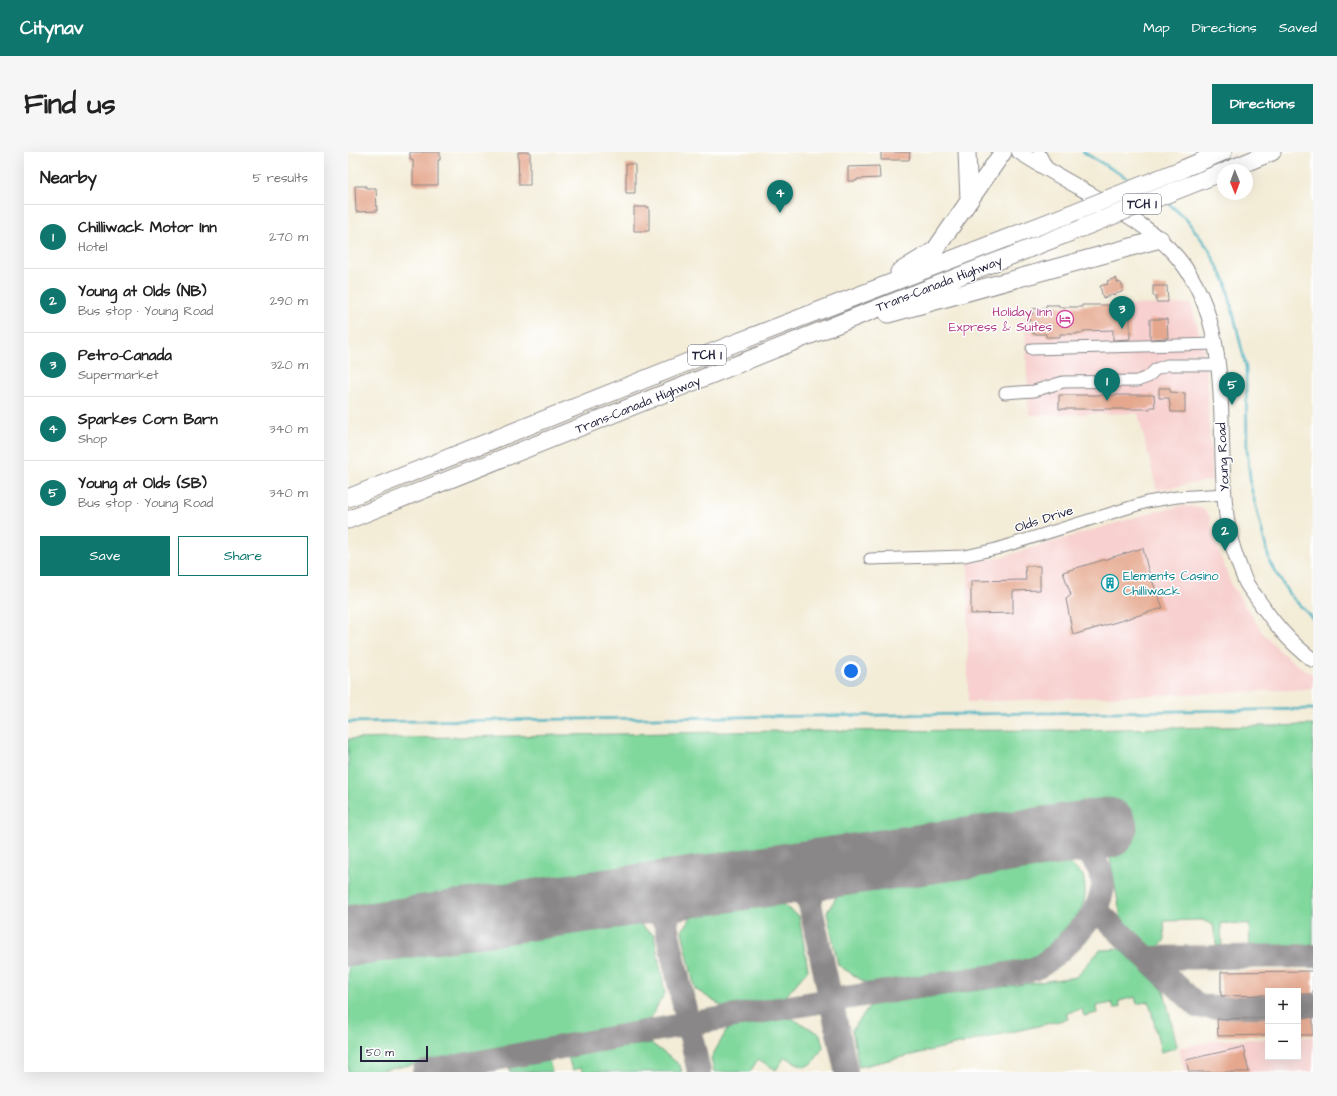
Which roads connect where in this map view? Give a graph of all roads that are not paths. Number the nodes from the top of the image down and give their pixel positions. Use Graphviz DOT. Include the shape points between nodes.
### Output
graph roads {
  1 [pos="967,152"];
  2 [pos="1003,152"];
  3 [pos="1019,152"];
  4 [pos="1039,152"];
  5 [pos="1223,152"];
  6 [pos="1272,152"];
  7 [pos="1243,164"];
  8 [pos="1049,171"];
  9 [pos="1217,174"];
  10 [pos="969,200"];
  11 [pos="1160,239"];
  12 [pos="738,342"];
  13 [pos="1215,344"];
  14 [pos="1032,348"];
  15 [pos="745,362"];
  16 [pos="1219,365"];
  17 [pos="1005,393"];
  18 [pos="1225,494"];
  19 [pos="348,498"];
  20 [pos="348,520"];
  21 [pos="870,559"];
  22 [pos="1313,660"];
  1 -- 10 [label="highway"];
  2 -- 10 [label="highway"];
  3 -- 8 [label="main road, Young Road"];
  4 -- 8 [label="street"];
  5 -- 12 [label="highway, Trans-Canada Highway / TCH 1, bridge"];
  6 -- 7 [label="highway"];
  8 -- 11 [label="main road, Young Road" via="1129,216"];
  9 -- 15 [label="highway, Trans-Canada Highway / TCH 1, bridge"];
  10 -- 12 [label="highway" via="935,250 900,272"];
  11 -- 13 [label="main road, Young Road" via="1192,278 1209,320"];
  11 -- 15 [label="highway" via="868,319"];
  12 -- 19 [label="highway, Trans-Canada Highway / TCH 1"];
  13 -- 14 [label="street"];
  13 -- 16 [label="main road, Young Road"];
  15 -- 20 [label="highway, Trans-Canada Highway / TCH 1"];
  16 -- 17 [label="street" via="1167,365 1137,381 1063,382 1034,392"];
  16 -- 18 [label="main road, Young Road"];
  18 -- 21 [label="street, Olds Drive" via="1147,502 996,549 965,556"];
  18 -- 22 [label="main road, Young Road" via="1230,536 1244,580 1274,623 1297,648"];
}
